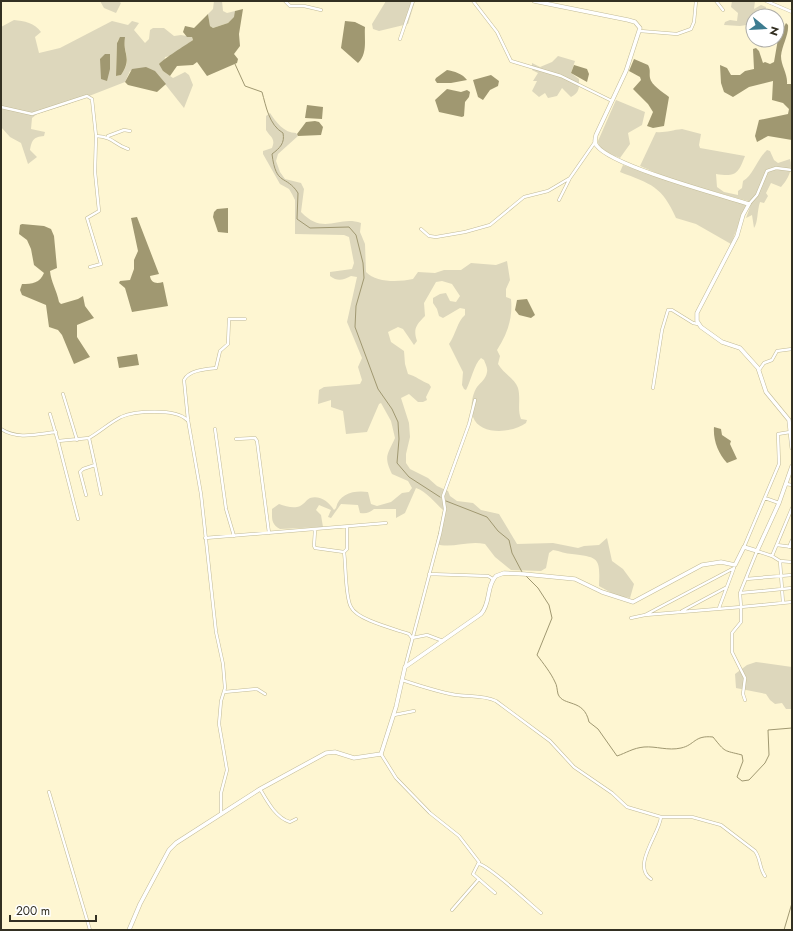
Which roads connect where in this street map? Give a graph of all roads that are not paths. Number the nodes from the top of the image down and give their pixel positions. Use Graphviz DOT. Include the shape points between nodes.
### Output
graph roads {
  1 [pos="285,1"];
  2 [pos="413,1"];
  3 [pos="473,1"];
  4 [pos="534,1"];
  5 [pos="696,1"];
  6 [pos="716,1"];
  7 [pos="766,1"];
  8 [pos="321,10"];
  9 [pos="723,10"];
  10 [pos="792,12"];
  11 [pos="640,31"];
  12 [pos="400,39"];
  13 [pos="612,101"];
  14 [pos="1,107"];
  15 [pos="130,131"];
  16 [pos="96,136"];
  17 [pos="107,136"];
  18 [pos="595,142"];
  19 [pos="128,148"];
  20 [pos="792,170"];
  21 [pos="570,178"];
  22 [pos="559,200"];
  23 [pos="749,204"];
  24 [pos="421,229"];
  25 [pos="90,267"];
  26 [pos="245,319"];
  27 [pos="698,324"];
  28 [pos="792,349"];
  29 [pos="759,370"];
  30 [pos="653,388"];
  31 [pos="63,394"];
  32 [pos="475,400"];
  33 [pos="50,414"];
  34 [pos="188,420"];
  35 [pos="791,422"];
  36 [pos="1,429"];
  37 [pos="214,429"];
  38 [pos="56,432"];
  39 [pos="792,432"];
  40 [pos="89,438"];
  41 [pos="236,439"];
  42 [pos="77,440"];
  43 [pos="58,441"];
  44 [pos="792,448"];
  45 [pos="95,465"];
  46 [pos="792,466"];
  47 [pos="786,484"];
  48 [pos="792,485"];
  49 [pos="101,494"];
  50 [pos="86,495"];
  51 [pos="765,498"];
  52 [pos="779,503"];
  53 [pos="792,508"];
  54 [pos="78,519"];
  55 [pos="386,523"];
  56 [pos="347,527"];
  57 [pos="315,530"];
  58 [pos="269,533"];
  59 [pos="234,536"];
  60 [pos="205,538"];
  61 [pos="792,540"];
  62 [pos="777,545"];
  63 [pos="744,547"];
  64 [pos="790,547"];
  65 [pos="757,551"];
  66 [pos="344,552"];
  67 [pos="772,556"];
  68 [pos="780,561"];
  69 [pos="792,562"];
  70 [pos="735,566"];
  71 [pos="429,574"];
  72 [pos="792,575"];
  73 [pos="781,576"];
  74 [pos="493,579"];
  75 [pos="746,579"];
  76 [pos="727,587"];
  77 [pos="792,588"];
  78 [pos="782,589"];
  79 [pos="740,593"];
  80 [pos="792,602"];
  81 [pos="783,603"];
  82 [pos="741,607"];
  83 [pos="719,608"];
  84 [pos="679,612"];
  85 [pos="646,615"];
  86 [pos="631,618"];
  87 [pos="412,638"];
  88 [pos="443,641"];
  89 [pos="405,667"];
  90 [pos="402,680"];
  91 [pos="224,692"];
  92 [pos="265,694"];
  93 [pos="745,700"];
  94 [pos="414,711"];
  95 [pos="394,714"];
  96 [pos="381,754"];
  97 [pos="260,789"];
  98 [pos="49,792"];
  99 [pos="221,812"];
  100 [pos="661,817"];
  101 [pos="296,819"];
  102 [pos="479,864"];
  103 [pos="765,876"];
  104 [pos="479,879"];
  105 [pos="651,879"];
  106 [pos="495,893"];
  107 [pos="452,910"];
  108 [pos="541,913"];
  109 [pos="90,930"];
  110 [pos="129,930"];
  1 -- 8 [label="street" via="290,6"];
  2 -- 12 [label="street"];
  3 -- 13 [label="street" via="497,32 511,61 561,76"];
  4 -- 11 [label="street" via="628,20 637,24"];
  5 -- 11 [label="street" via="691,29 677,34"];
  6 -- 9 [label="street"];
  7 -- 10 [label="street"];
  11 -- 13 [label="street"];
  13 -- 18 [label="street"];
  14 -- 16 [label="street" via="32,114 90,97"];
  15 -- 17 [label="street" via="124,130"];
  16 -- 17 [label="street"];
  16 -- 25 [label="street" via="95,172 99,211 87,218 101,264"];
  17 -- 19 [label="street" via="122,147"];
  18 -- 21 [label="street"];
  18 -- 23 [label="street" via="604,153 622,162 673,181"];
  20 -- 23 [label="street" via="776,168 767,171 757,195"];
  21 -- 22 [label="street"];
  21 -- 24 [label="street" via="548,191 524,197 486,227 436,237"];
  23 -- 27 [label="street" via="737,236 697,313"];
  26 -- 34 [label="street" via="229,319 228,344 220,351 216,368 208,368 184,377"];
  27 -- 29 [label="street" via="718,339 740,348"];
  27 -- 30 [label="street" via="668,310 662,330"];
  28 -- 29 [label="street" via="777,351 772,360 764,363"];
  29 -- 35 [label="street" via="766,392"];
  31 -- 42 [label="street"];
  32 -- 71 [label="street" via="443,496 445,509"];
  33 -- 38 [label="street"];
  34 -- 40 [label="street" via="168,413 130,414 119,418"];
  34 -- 60 [label="street" via="199,475"];
  35 -- 39 [label="street"];
  36 -- 38 [label="street" via="10,435 19,436"];
  37 -- 59 [label="street" via="226,509"];
  38 -- 43 [label="street"];
  39 -- 44 [label="street"];
  39 -- 51 [label="street" via="778,434 779,464"];
  40 -- 42 [label="street"];
  40 -- 45 [label="street"];
  41 -- 58 [label="street" via="255,438 257,441"];
  42 -- 43 [label="street"];
  43 -- 54 [label="street"];
  45 -- 49 [label="street"];
  45 -- 50 [label="street" via="80,472"];
  46 -- 47 [label="street"];
  47 -- 48 [label="street"];
  47 -- 52 [label="street"];
  51 -- 52 [label="street"];
  51 -- 63 [label="street"];
  52 -- 65 [label="street"];
  53 -- 62 [label="street"];
  55 -- 56 [label="street"];
  56 -- 57 [label="street"];
  56 -- 66 [label="street" via="347,549"];
  57 -- 58 [label="street"];
  57 -- 66 [label="street" via="315,548"];
  58 -- 59 [label="street"];
  59 -- 60 [label="street"];
  60 -- 91 [label="street" via="216,632 223,661"];
  61 -- 64 [label="street"];
  62 -- 64 [label="street"];
  62 -- 67 [label="street"];
  63 -- 65 [label="street"];
  63 -- 70 [label="street"];
  65 -- 67 [label="street"];
  65 -- 75 [label="street"];
  66 -- 87 [label="street" via="351,609 376,623 409,634"];
  67 -- 68 [label="street"];
  68 -- 69 [label="street"];
  68 -- 73 [label="street"];
  70 -- 74 [label="street" via="721,562 702,565 632,602 602,592 576,579 504,573"];
  70 -- 76 [label="street"];
  70 -- 85 [label="street"];
  71 -- 74 [label="street" via="488,576"];
  71 -- 87 [label="street"];
  72 -- 73 [label="street"];
  73 -- 75 [label="street"];
  73 -- 78 [label="street"];
  74 -- 88 [label="street" via="485,610"];
  75 -- 79 [label="street"];
  76 -- 83 [label="street"];
  76 -- 84 [label="street"];
  77 -- 78 [label="street"];
  78 -- 79 [label="street"];
  78 -- 81 [label="street"];
  79 -- 82 [label="street"];
  80 -- 81 [label="street"];
  81 -- 82 [label="street"];
  82 -- 83 [label="street"];
  82 -- 93 [label="street" via="741,622 732,633 732,646 734,658 745,678"];
  83 -- 84 [label="street"];
  84 -- 85 [label="street"];
  85 -- 86 [label="street"];
  87 -- 88 [label="street" via="427,635"];
  87 -- 89 [label="street"];
  88 -- 89 [label="street"];
  89 -- 90 [label="street"];
  90 -- 95 [label="street"];
  90 -- 100 [label="street" via="456,695 486,697 496,701 550,741 574,767 627,806"];
  91 -- 92 [label="street" via="257,689"];
  91 -- 99 [label="street" via="220,701 219,724 227,770 221,793"];
  94 -- 95 [label="street"];
  95 -- 96 [label="street"];
  96 -- 97 [label="street" via="354,758 330,752"];
  96 -- 102 [label="street" via="396,778 430,813 459,836"];
  97 -- 99 [label="street"];
  97 -- 101 [label="street" via="270,806 283,819 290,822"];
  98 -- 109 [label="street"];
  99 -- 110 [label="street" via="182,838 169,850"];
  100 -- 103 [label="street" via="692,817 723,826 755,851"];
  100 -- 105 [label="street" via="643,864 646,875"];
  102 -- 104 [label="street" via="473,872"];
  102 -- 108 [label="street" via="497,875"];
  104 -- 106 [label="street"];
  104 -- 107 [label="street"];
}
